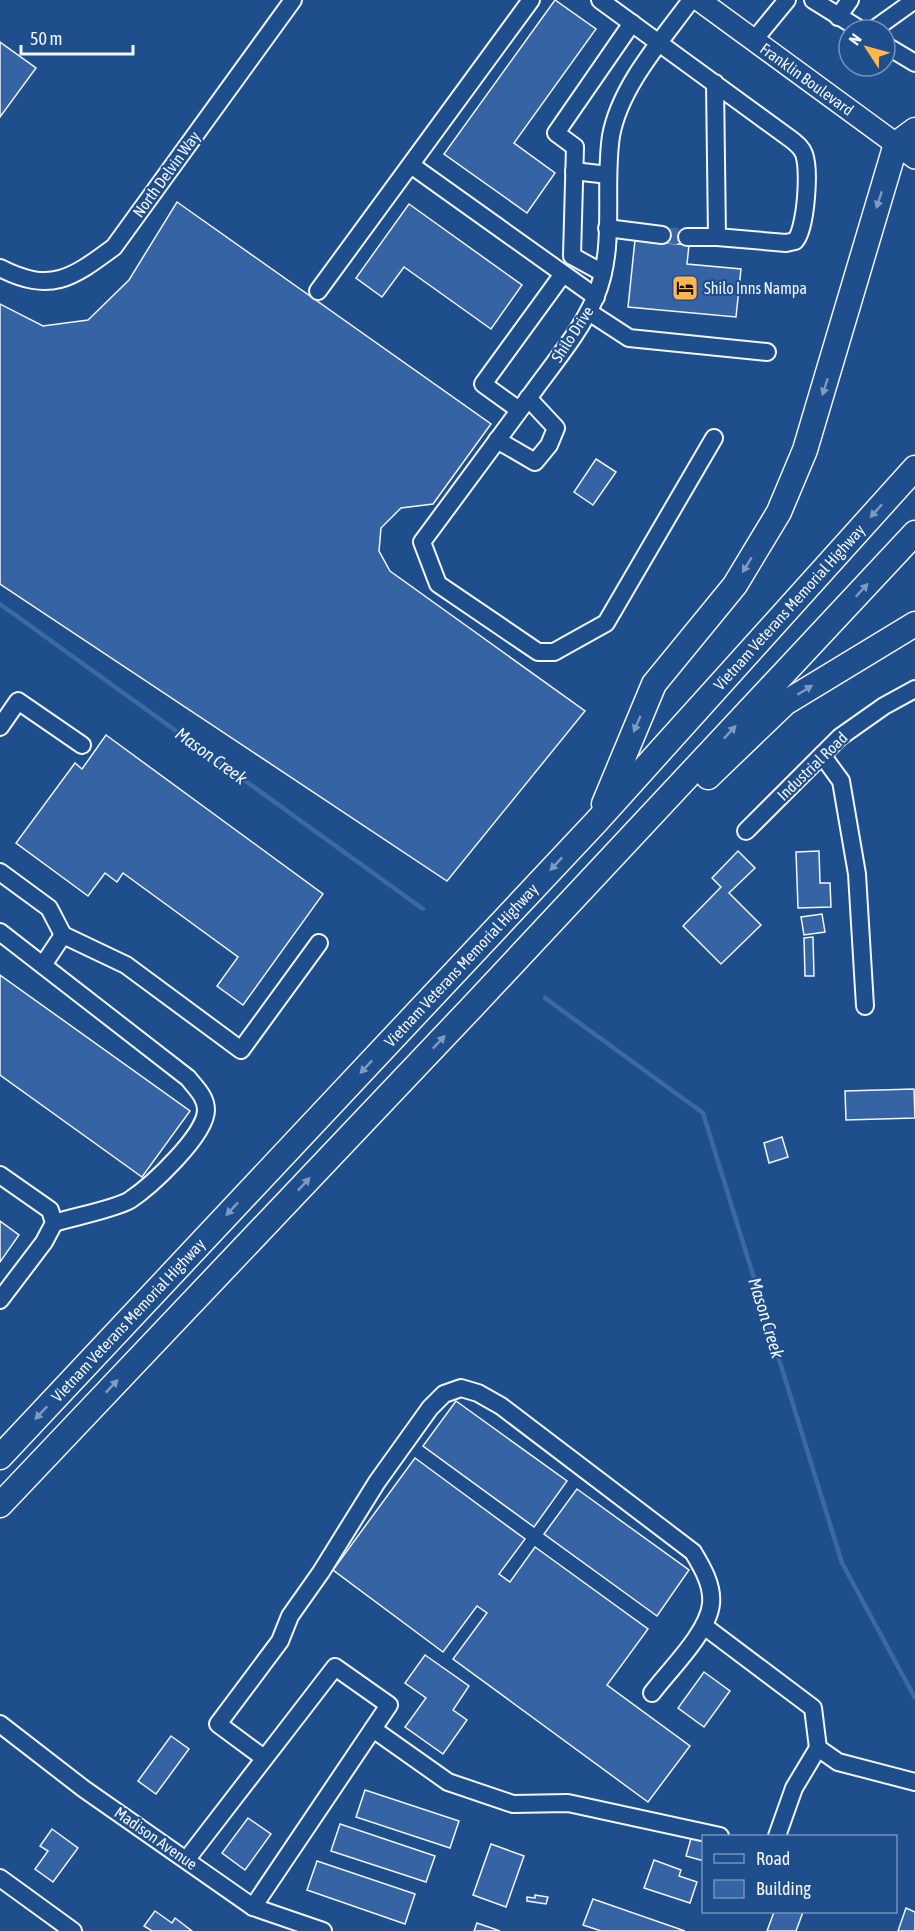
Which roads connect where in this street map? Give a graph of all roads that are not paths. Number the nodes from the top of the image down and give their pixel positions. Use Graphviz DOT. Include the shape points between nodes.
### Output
graph roads {
  1 [pos="293,0"];
  2 [pos="531,0"];
  3 [pos="600,0"];
  4 [pos="691,0"];
  5 [pos="699,0"];
  6 [pos="787,0"];
  7 [pos="813,0"];
  8 [pos="850,0"];
  9 [pos="915,0"];
  10 [pos="838,17"];
  11 [pos="890,18"];
  12 [pos="632,24"];
  13 [pos="754,40"];
  14 [pos="659,44"];
  15 [pos="897,53"];
  16 [pos="915,63"];
  17 [pos="715,83"];
  18 [pos="909,144"];
  19 [pos="411,165"];
  20 [pos="574,171"];
  21 [pos="608,175"];
  22 [pos="607,228"];
  23 [pos="662,235"];
  24 [pos="687,237"];
  25 [pos="717,237"];
  26 [pos="0,268"];
  27 [pos="603,273"];
  28 [pos="563,274"];
  29 [pos="318,291"];
  30 [pos="592,304"];
  31 [pos="767,352"];
  32 [pos="523,404"];
  33 [pos="714,438"];
  34 [pos="497,440"];
  35 [pos="915,468"];
  36 [pos="915,533"];
  37 [pos="915,624"];
  38 [pos="915,689"];
  39 [pos="0,728"];
  40 [pos="82,746"];
  41 [pos="822,755"];
  42 [pos="597,821"];
  43 [pos="746,831"];
  44 [pos="0,872"];
  45 [pos="0,932"];
  46 [pos="63,935"];
  47 [pos="319,943"];
  48 [pos="43,965"];
  49 [pos="474,1005"];
  50 [pos="864,1006"];
  51 [pos="0,1175"];
  52 [pos="54,1222"];
  53 [pos="0,1300"];
  54 [pos="0,1457"];
  55 [pos="0,1505"];
  56 [pos="704,1626"];
  57 [pos="652,1693"];
  58 [pos="0,1724"];
  59 [pos="373,1729"];
  60 [pos="819,1748"];
  61 [pos="264,1758"];
  62 [pos="915,1782"];
  63 [pos="715,1835"];
  64 [pos="777,1835"];
  65 [pos="187,1859"];
  66 [pos="6,1882"];
  67 [pos="253,1906"];
  68 [pos="73,1931"];
  69 [pos="322,1931"];
  1 -- 26 [label="street, North Delvin Way" via="114,247 83,270 58,281 29,281"];
  2 -- 19 [label="street"];
  3 -- 12 [label="street"];
  4 -- 14 [label="street, Shilo Drive"];
  5 -- 13 [label="main road, Franklin Boulevard"];
  6 -- 13 [label="street"];
  7 -- 10 [label="street"];
  8 -- 10 [label="street"];
  9 -- 11 [label="street"];
  12 -- 14 [label="street"];
  12 -- 20 [label="street" via="556,133 575,147"];
  13 -- 18 [label="main road, Franklin Boulevard"];
  14 -- 17 [label="street"];
  14 -- 21 [label="street, Shilo Drive" via="618,113"];
  15 -- 16 [label="street"];
  17 -- 25 [label="street"];
  17 -- 25 [label="street" via="799,146 806,158 807,180 802,228 795,241"];
  18 -- 42 [label="highway, one-way" via="857,268 812,428 779,512 735,585 654,684"];
  19 -- 28 [label="street"];
  19 -- 29 [label="street"];
  20 -- 21 [label="street"];
  20 -- 27 [label="street" via="572,256"];
  21 -- 22 [label="street, Shilo Drive"];
  22 -- 23 [label="street"];
  22 -- 27 [label="street, Shilo Drive"];
  24 -- 25 [label="street"];
  27 -- 30 [label="street, Shilo Drive"];
  28 -- 30 [label="street"];
  28 -- 32 [label="street" via="483,384"];
  30 -- 31 [label="street" via="629,338"];
  30 -- 32 [label="street, Shilo Drive"];
  32 -- 34 [label="street, Shilo Drive"];
  32 -- 34 [label="street" via="556,428 549,445 535,462"];
  33 -- 34 [label="street, Shilo Drive" via="606,623 554,652 538,652 438,584 422,542"];
  35 -- 42 [label="highway, Vietnam Veterans Memorial Highway, one-way"];
  49 -- 36 [label="highway, Vietnam Veterans Memorial Highway, one-way"];
  49 -- 37 [label="highway, one-way" via="785,703"];
  38 -- 41 [label="street, Industrial Road" via="840,737"];
  39 -- 40 [label="street" via="18,701"];
  41 -- 43 [label="street, Industrial Road"];
  41 -- 50 [label="street" via="841,781 857,874"];
  42 -- 54 [label="highway, Vietnam Veterans Memorial Highway, one-way"];
  44 -- 46 [label="street" via="49,908"];
  45 -- 48 [label="street"];
  46 -- 47 [label="street" via="126,965 240,1050"];
  46 -- 48 [label="street"];
  48 -- 52 [label="street" via="188,1078 204,1098 206,1112 200,1128 178,1157 129,1201"];
  55 -- 49 [label="highway, Vietnam Veterans Memorial Highway, one-way"];
  51 -- 52 [label="street" via="50,1210"];
  52 -- 53 [label="street" via="44,1242"];
  56 -- 57 [label="street"];
  56 -- 60 [label="street" via="813,1708"];
  56 -- 61 [label="street" via="711,1604 706,1573 693,1552 501,1406 478,1392 461,1388 444,1394 430,1408 290,1616 280,1641 218,1724"];
  58 -- 65 [label="street, Madison Avenue" via="84,1789"];
  59 -- 61 [label="street" via="389,1705 335,1667"];
  59 -- 63 [label="street" via="448,1782 513,1804 568,1803"];
  59 -- 67 [label="street"];
  60 -- 62 [label="street" via="838,1762"];
  60 -- 64 [label="street" via="794,1788"];
  61 -- 65 [label="street"];
  65 -- 67 [label="street, Madison Avenue"];
  66 -- 68 [label="street"];
  67 -- 69 [label="street, Madison Avenue"];
}
